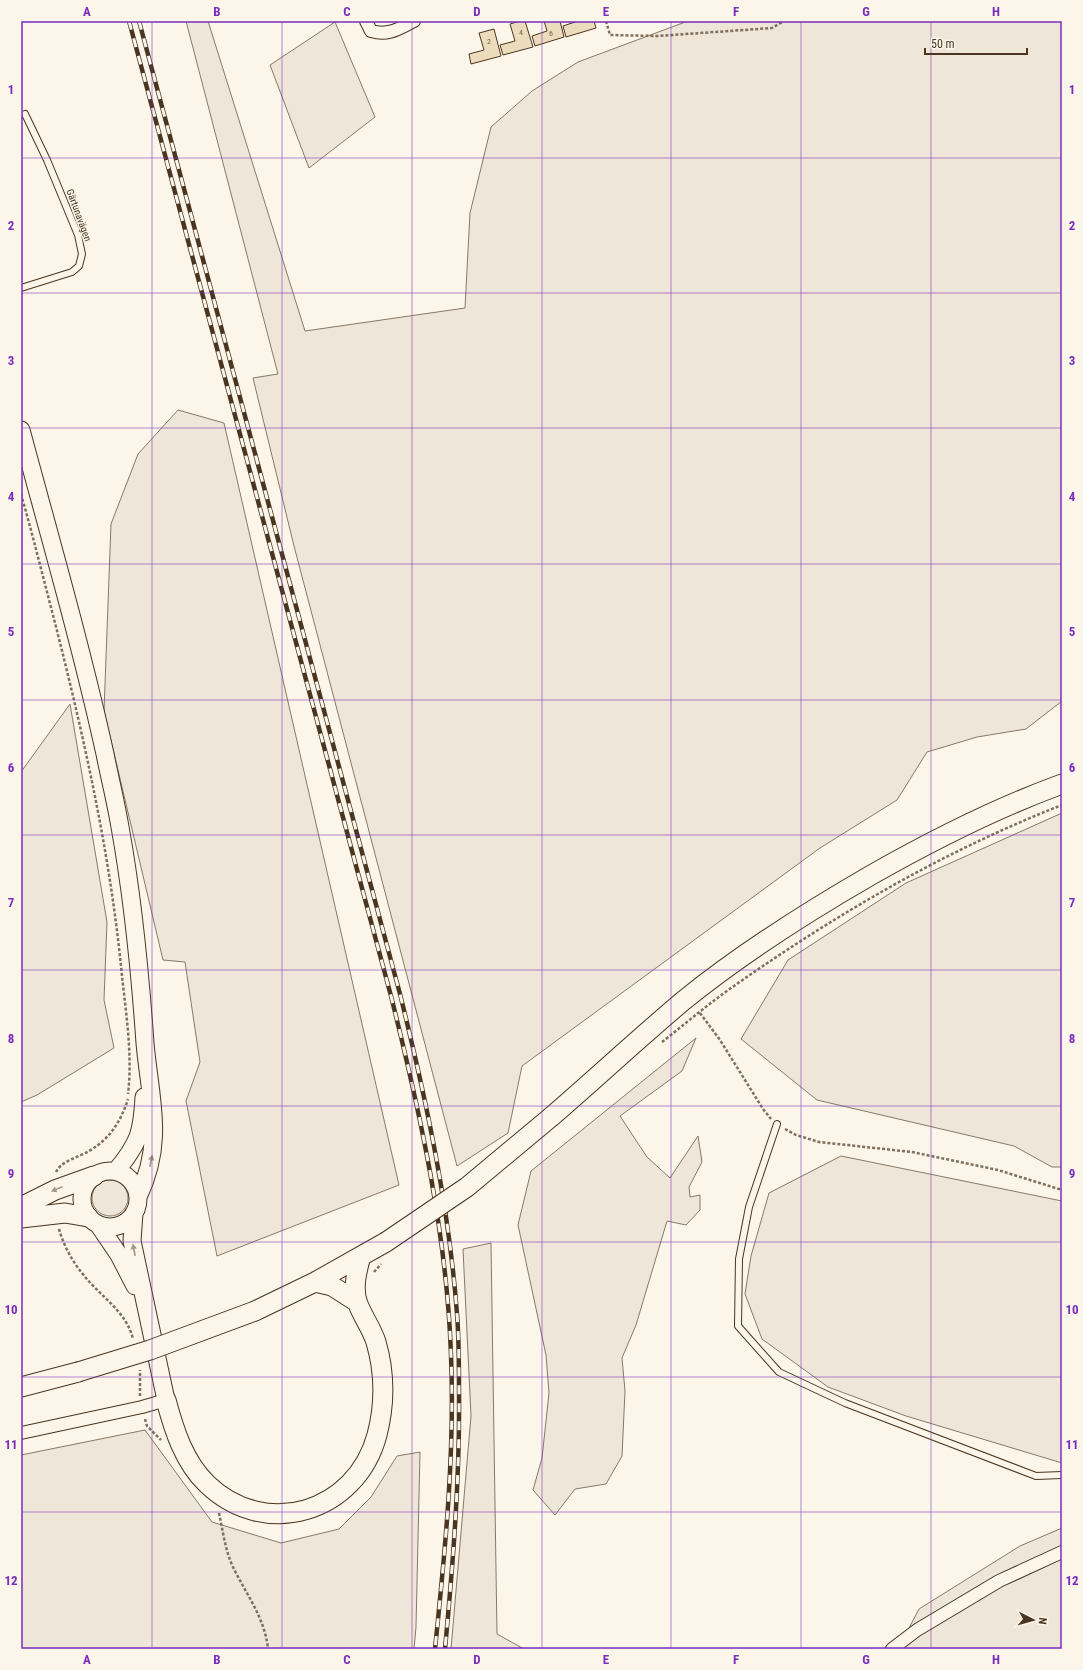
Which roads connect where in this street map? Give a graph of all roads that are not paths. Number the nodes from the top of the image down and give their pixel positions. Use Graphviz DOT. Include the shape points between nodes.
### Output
graph roads {
  1 [pos="366,21"];
  2 [pos="414,21"];
  3 [pos="25,114"];
  4 [pos="21,288"];
  5 [pos="21,430"];
  6 [pos="1062,784"];
  7 [pos="147,1063"];
  8 [pos="777,1124"];
  9 [pos="116,1171"];
  10 [pos="94,1176"];
  11 [pos="136,1205"];
  12 [pos="21,1207"];
  13 [pos="21,1218"];
  14 [pos="93,1221"];
  15 [pos="361,1256"];
  16 [pos="315,1282"];
  17 [pos="357,1302"];
  18 [pos="147,1316"];
  19 [pos="21,1387"];
  20 [pos="166,1400"];
  21 [pos="21,1433"];
  22 [pos="1062,1475"];
  23 [pos="1062,1552"];
  24 [pos="892,1649"];
  1 -- 2 [label="street" via="371,31 382,34 395,31"];
  3 -- 4 [label="lane, Gärtunavägen" via="78,235 82,254 79,266 72,272"];
  5 -- 7 [label="street" via="91,694 120,826 132,898"];
  6 -- 15 [label="main road, bridge" via="972,822 913,851 829,899 740,958 684,1001 467,1187"];
  7 -- 9 [label="street" via="142,1126 133,1149"];
  11 -- 7 [label="street, one-way" via="151,1163 154,1129"];
  8 -- 22 [label="lane" via="749,1207 739,1259 738,1326 779,1372 845,1403 1036,1476"];
  9 -- 10 [label="street" via="105,1171"];
  9 -- 11 [label="street" via="124,1175 136,1188"];
  10 -- 12 [label="main road, one-way" via="55,1190"];
  10 -- 14 [label="street" via="87,1182 82,1200 83,1209"];
  11 -- 14 [label="street" via="127,1221 118,1226 108,1227"];
  18 -- 11 [label="street, one-way" via="132,1242"];
  13 -- 14 [label="main road" via="65,1213"];
  14 -- 18 [label="street" via="119,1255"];
  15 -- 16 [label="main road"];
  15 -- 17 [label="main road" via="356,1281"];
  16 -- 17 [label="main road" via="332,1286"];
  16 -- 19 [label="main road, bridge" via="255,1311 150,1350"];
  17 -- 20 [label="main road" via="376,1342 383,1379 382,1416 377,1436 364,1465 345,1489 329,1501 301,1512 270,1513 252,1510 220,1495 194,1469 184,1452"];
  18 -- 20 [label="street"];
  20 -- 21 [label="street"];
  23 -- 24 [label="street" via="999,1581 917,1630"];
}
